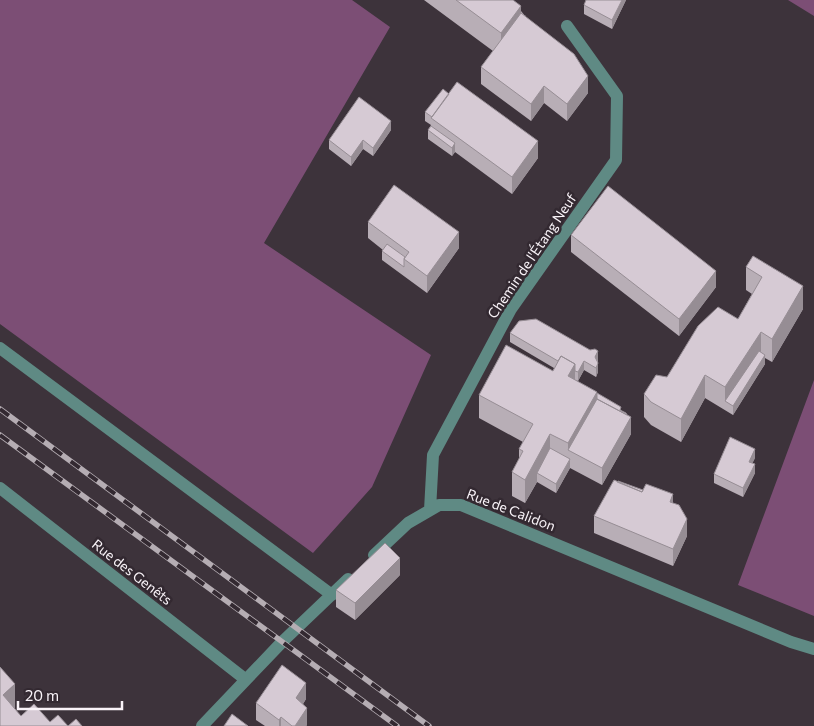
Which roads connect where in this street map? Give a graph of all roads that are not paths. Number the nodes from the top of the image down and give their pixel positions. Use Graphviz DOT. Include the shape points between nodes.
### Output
graph roads {
  1 [pos="566,26"];
  2 [pos="0,348"];
  3 [pos="0,488"];
  4 [pos="430,510"];
  5 [pos="332,595"];
  6 [pos="814,649"];
  7 [pos="245,679"];
  8 [pos="202,726"];
  1 -- 4 [label="street, Chemin de l'Étang Neuf" via="617,96 616,160 512,309 438,446 434,455"];
  2 -- 5 [label="street"];
  3 -- 7 [label="street, Rue des Genêts"];
  4 -- 5 [label="street, Rue de Calidon" via="408,522"];
  4 -- 6 [label="street, Rue de Calidon" via="439,505 461,505"];
  5 -- 7 [label="street, Rue de Calidon"];
  7 -- 8 [label="street, Rue de Calidon"];
}
